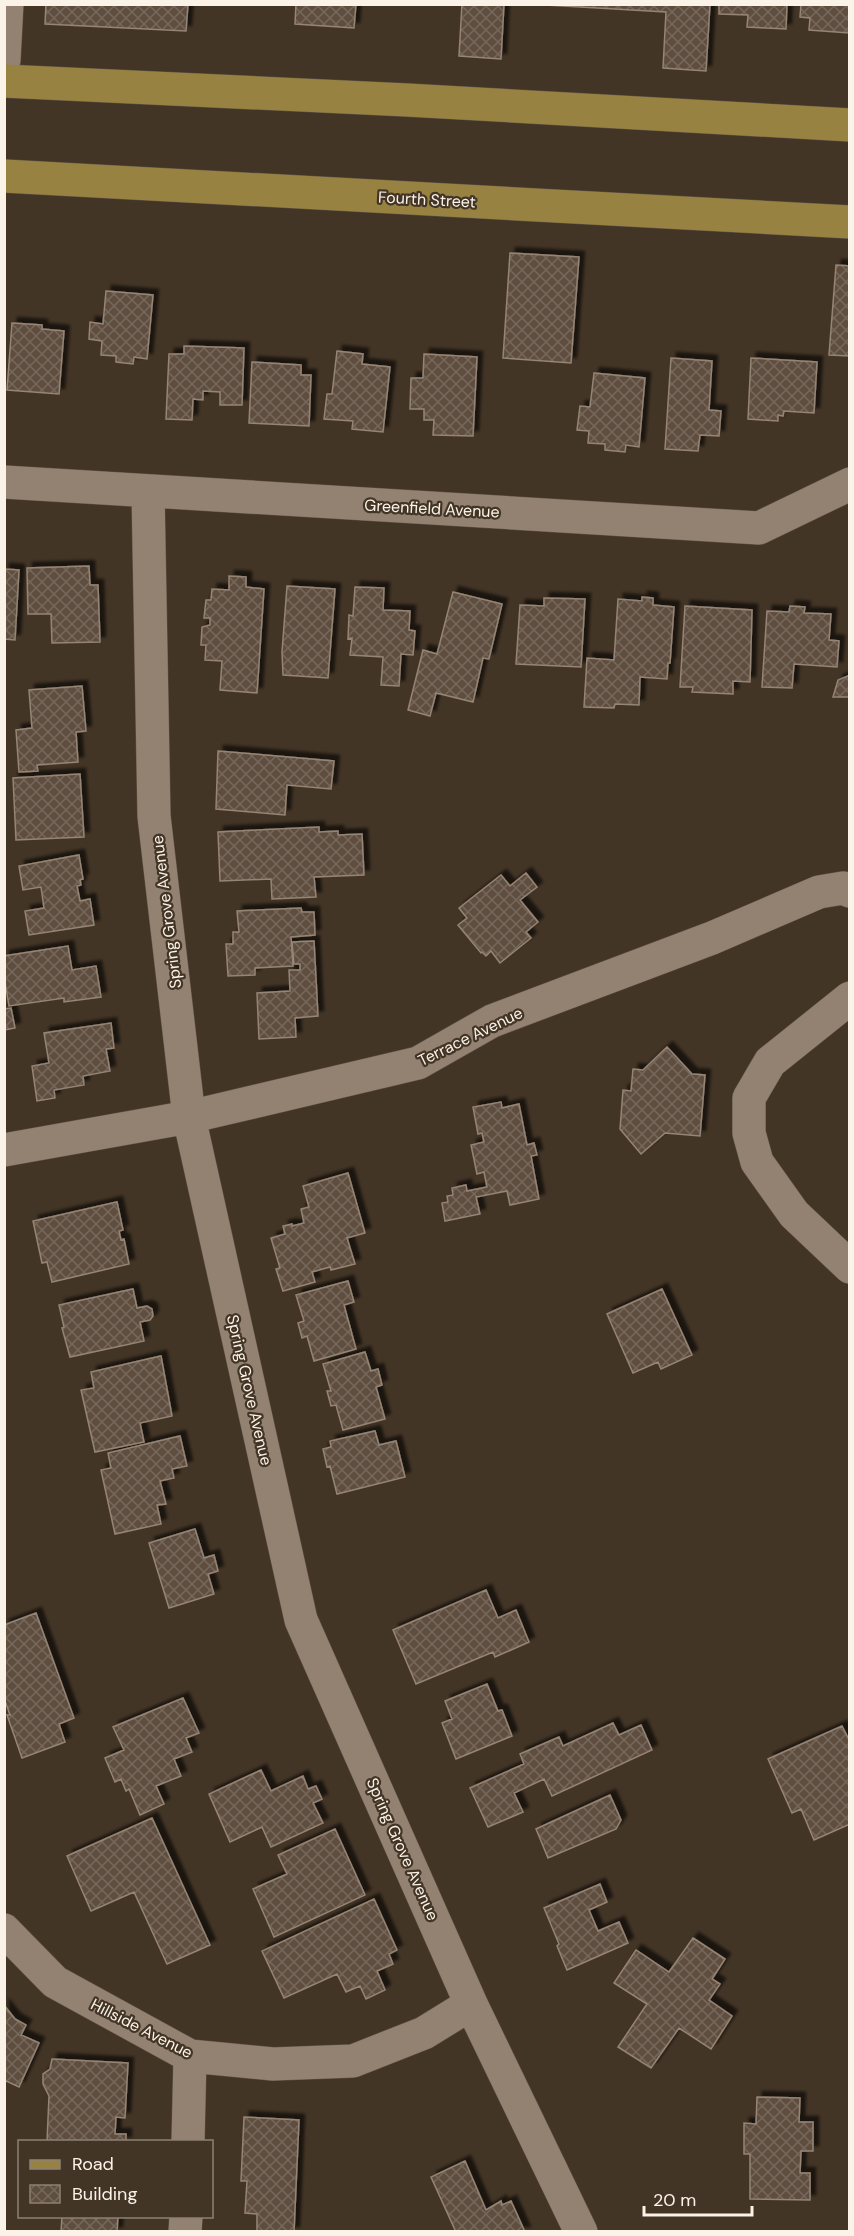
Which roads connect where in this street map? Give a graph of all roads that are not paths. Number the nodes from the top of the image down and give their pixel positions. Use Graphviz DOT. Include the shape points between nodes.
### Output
graph roads {
  1 [pos="7,4"];
  2 [pos="4,60"];
  3 [pos="4,81"];
  4 [pos="849,125"];
  5 [pos="4,176"];
  6 [pos="849,222"];
  7 [pos="4,482"];
  8 [pos="849,484"];
  9 [pos="148,491"];
  10 [pos="849,891"];
  11 [pos="849,998"];
  12 [pos="189,1117"];
  13 [pos="4,1150"];
  14 [pos="849,1267"];
  15 [pos="4,1930"];
  16 [pos="471,2004"];
  17 [pos="190,2056"];
  18 [pos="188,2140"];
  19 [pos="581,2232"];
  1 -- 2 [label="street"];
  3 -- 4 [label="main road"];
  5 -- 6 [label="main road, Fourth Street"];
  7 -- 9 [label="street, Greenfield Avenue"];
  8 -- 9 [label="street, Greenfield Avenue" via="759,528"];
  9 -- 12 [label="street, Spring Grove Avenue" via="154,816"];
  10 -- 12 [label="street, Terrace Avenue" via="843,888 819,892 712,939 492,1021 418,1063"];
  11 -- 14 [label="street" via="770,1062 749,1098 749,1133 757,1162 794,1214"];
  12 -- 13 [label="street, Terrace Avenue"];
  12 -- 16 [label="street, Spring Grove Avenue" via="301,1620"];
  15 -- 17 [label="street, Hillside Avenue" via="55,1982"];
  16 -- 17 [label="street, Hillside Avenue" via="424,2033 353,2061 273,2064"];
  16 -- 19 [label="street, Spring Grove Avenue"];
  17 -- 18 [label="street"];
}
